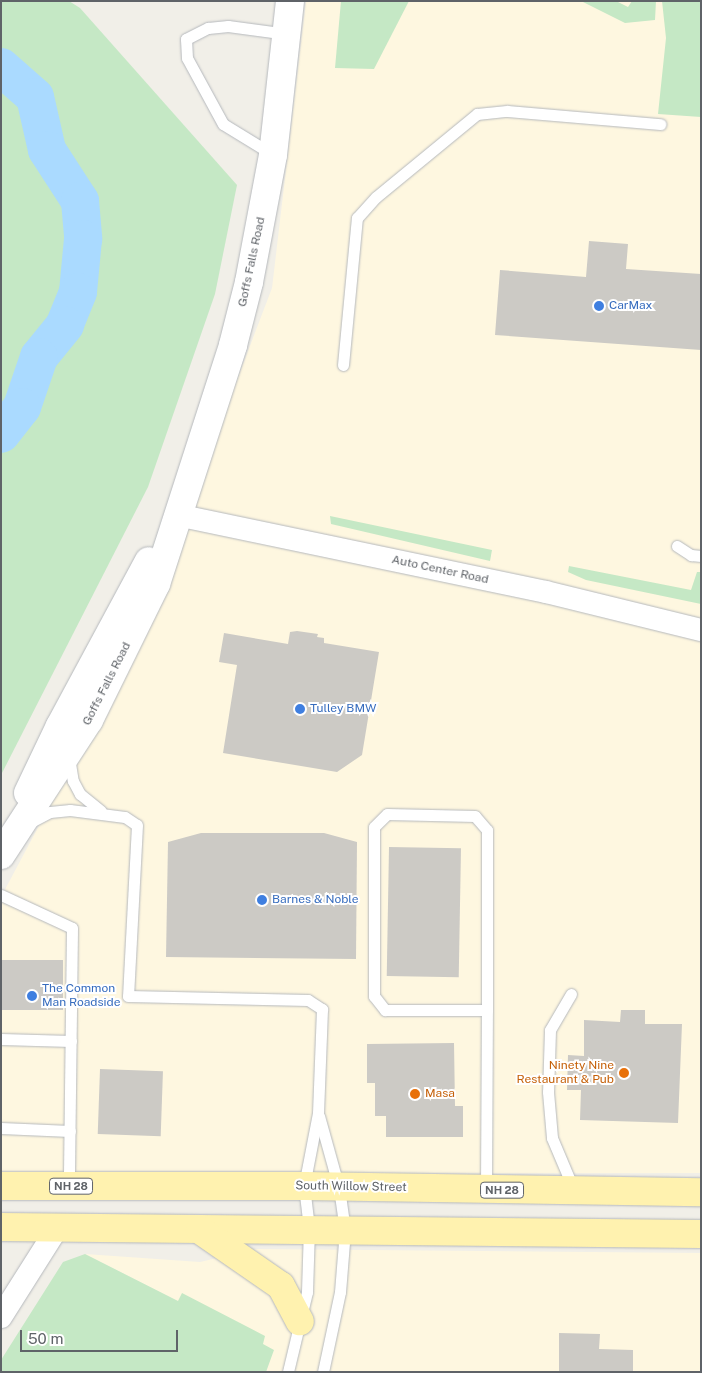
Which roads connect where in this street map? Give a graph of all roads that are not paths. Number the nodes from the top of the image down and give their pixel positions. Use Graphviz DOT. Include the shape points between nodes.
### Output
graph roads {
  1 [pos="290,1"];
  2 [pos="289,34"];
  3 [pos="660,124"];
  4 [pos="273,154"];
  5 [pos="343,365"];
  6 [pos="178,515"];
  7 [pos="677,546"];
  8 [pos="701,556"];
  9 [pos="701,630"];
  10 [pos="69,755"];
  11 [pos="103,812"];
  12 [pos="6,847"];
  13 [pos="1,895"];
  14 [pos="571,994"];
  15 [pos="487,1010"];
  16 [pos="1,1039"];
  17 [pos="71,1041"];
  18 [pos="318,1113"];
  19 [pos="1,1128"];
  20 [pos="70,1131"];
  21 [pos="1,1186"];
  22 [pos="69,1186"];
  23 [pos="304,1186"];
  24 [pos="339,1188"];
  25 [pos="486,1190"];
  26 [pos="574,1190"];
  27 [pos="701,1192"];
  28 [pos="1,1227"];
  29 [pos="58,1227"];
  30 [pos="309,1228"];
  31 [pos="200,1230"];
  32 [pos="345,1230"];
  33 [pos="701,1234"];
  34 [pos="1,1317"];
  35 [pos="300,1321"];
  36 [pos="288,1372"];
  37 [pos="323,1372"];
  1 -- 2 [label="street, Goffs Falls Road"];
  2 -- 4 [label="street, Goffs Falls Road"];
  2 -- 4 [label="lane" via="228,26 208,28 186,39 187,58 223,124"];
  3 -- 5 [label="lane" via="507,111 477,114 376,197 357,218"];
  4 -- 6 [label="street, Goffs Falls Road" via="250,282"];
  6 -- 9 [label="street, Auto Center Road" via="546,592"];
  6 -- 10 [label="street, Goffs Falls Road" via="142,617"];
  6 -- 12 [label="street, Goffs Falls Road" via="144,569 48,750"];
  7 -- 8 [label="lane" via="691,555"];
  10 -- 11 [label="lane" via="73,781 80,794"];
  10 -- 12 [label="street, Goffs Falls Road"];
  11 -- 12 [label="lane" via="50,812 30,822"];
  11 -- 18 [label="lane" via="132,820 138,831 128,996 308,1000 322,1009"];
  13 -- 17 [label="lane" via="72,928"];
  14 -- 26 [label="lane" via="550,1030 548,1092 552,1138"];
  15 -- 15 [label="lane" via="487,830 475,816 387,814 374,827 374,996 385,1010"];
  15 -- 25 [label="lane"];
  16 -- 17 [label="lane"];
  17 -- 20 [label="lane"];
  18 -- 23 [label="lane"];
  18 -- 24 [label="lane"];
  19 -- 20 [label="lane"];
  20 -- 22 [label="lane"];
  21 -- 22 [label="main road, South Willow Street / NH 28"];
  22 -- 23 [label="main road, South Willow Street / NH 28"];
  23 -- 24 [label="main road, South Willow Street / NH 28"];
  23 -- 30 [label="lane"];
  24 -- 25 [label="main road, South Willow Street / NH 28"];
  24 -- 32 [label="lane"];
  25 -- 26 [label="main road, South Willow Street / NH 28"];
  26 -- 27 [label="main road, South Willow Street / NH 28"];
  28 -- 29 [label="main road"];
  29 -- 31 [label="main road"];
  29 -- 34 [label="street"];
  30 -- 31 [label="main road"];
  30 -- 32 [label="main road"];
  30 -- 35 [label="lane" via="306,1292"];
  31 -- 35 [label="main road" via="281,1286"];
  32 -- 33 [label="main road"];
  32 -- 37 [label="lane" via="340,1292"];
  35 -- 36 [label="lane"];
}
